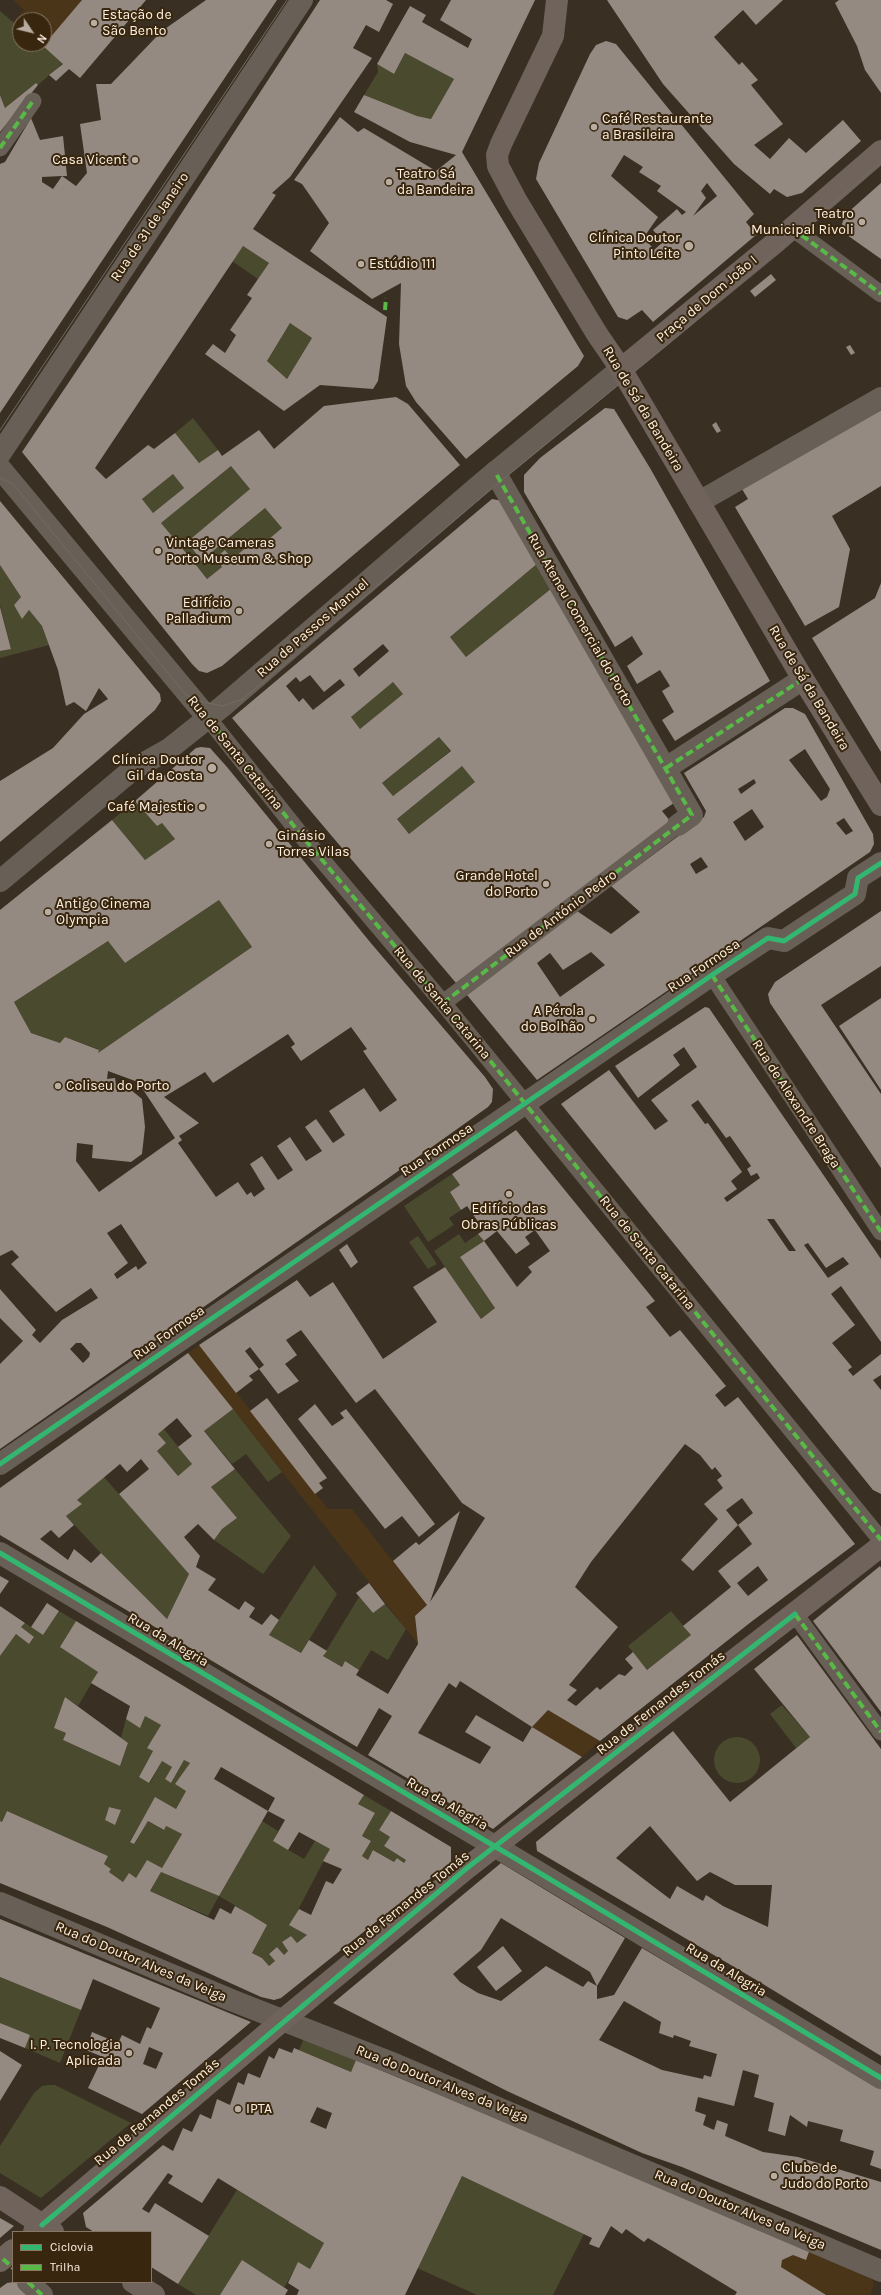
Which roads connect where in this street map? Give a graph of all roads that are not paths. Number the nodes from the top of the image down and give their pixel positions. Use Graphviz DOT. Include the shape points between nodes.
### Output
graph roads {
  1 [pos="302,0"];
  2 [pos="557,0"];
  3 [pos="33,100"];
  4 [pos="0,148"];
  5 [pos="881,151"];
  6 [pos="792,228"];
  7 [pos="881,294"];
  8 [pos="621,369"];
  9 [pos="881,398"];
  10 [pos="0,454"];
  11 [pos="0,468"];
  12 [pos="495,472"];
  13 [pos="699,502"];
  14 [pos="803,679"];
  15 [pos="208,718"];
  16 [pos="666,768"];
  17 [pos="881,805"];
  18 [pos="678,825"];
  19 [pos="881,863"];
  20 [pos="0,881"];
  21 [pos="712,975"];
  22 [pos="443,1003"];
  23 [pos="525,1104"];
  24 [pos="881,1232"];
  25 [pos="0,1464"];
  26 [pos="881,1540"];
  27 [pos="881,1546"];
  28 [pos="0,1553"];
  29 [pos="796,1614"];
  30 [pos="881,1732"];
  31 [pos="495,1846"];
  32 [pos="0,1903"];
  33 [pos="284,2020"];
  34 [pos="881,2078"];
  35 [pos="0,2197"];
  36 [pos="43,2230"];
  37 [pos="881,2271"];
  38 [pos="29,2283"];
  39 [pos="135,2283"];
  40 [pos="42,2295"];
  41 [pos="154,2295"];
  1 -- 10 [label="street, Rua de 31 de Janeiro"];
  2 -- 8 [label="main road, Rua de Sá da Bandeira" via="554,36 501,144 497,155 498,166 524,213"];
  3 -- 4 [label="street"];
  5 -- 6 [label="main road, Praça de Dom João I"];
  6 -- 7 [label="street"];
  6 -- 8 [label="main road, Praça de Dom João I"];
  8 -- 12 [label="street, Rua de Passos Manuel"];
  8 -- 13 [label="main road, Rua de Sá da Bandeira"];
  9 -- 13 [label="street"];
  11 -- 15 [label="street, Rua de Santa Catarina"];
  12 -- 15 [label="street, Rua de Passos Manuel"];
  12 -- 16 [label="street, Rua Ateneu Comercial do Porto"];
  13 -- 14 [label="main road, Rua de Sá da Bandeira"];
  14 -- 16 [label="street"];
  14 -- 17 [label="main road, Rua de Sá da Bandeira"];
  15 -- 20 [label="street, Rua de Passos Manuel" via="169,749 132,770"];
  15 -- 22 [label="street, Rua de Santa Catarina" via="301,835"];
  16 -- 18 [label="street, Rua Ateneu Comercial do Porto" via="692,815"];
  18 -- 22 [label="street, Rua de António Pedro"];
  19 -- 21 [label="street, Rua Formosa" via="858,878 855,894 784,941 768,938"];
  21 -- 23 [label="street, Rua Formosa"];
  21 -- 24 [label="street, Rua de Alexandre Braga"];
  22 -- 23 [label="street, Rua de Santa Catarina"];
  23 -- 25 [label="street, Rua Formosa"];
  23 -- 26 [label="street, Rua de Santa Catarina"];
  27 -- 29 [label="main road, Rua de Fernandes Tomás"];
  28 -- 31 [label="street, Rua da Alegria"];
  29 -- 30 [label="street"];
  29 -- 31 [label="main road, Rua de Fernandes Tomás"];
  31 -- 33 [label="main road, Rua de Fernandes Tomás"];
  31 -- 34 [label="street, Rua da Alegria"];
  32 -- 33 [label="street, Rua do Doutor Alves da Veiga"];
  33 -- 36 [label="main road, Rua de Fernandes Tomás"];
  33 -- 37 [label="street, Rua do Doutor Alves da Veiga" via="559,2132"];
  35 -- 36 [label="main road"];
  38 -- 40 [label="street"];
  39 -- 41 [label="main road"];
}
